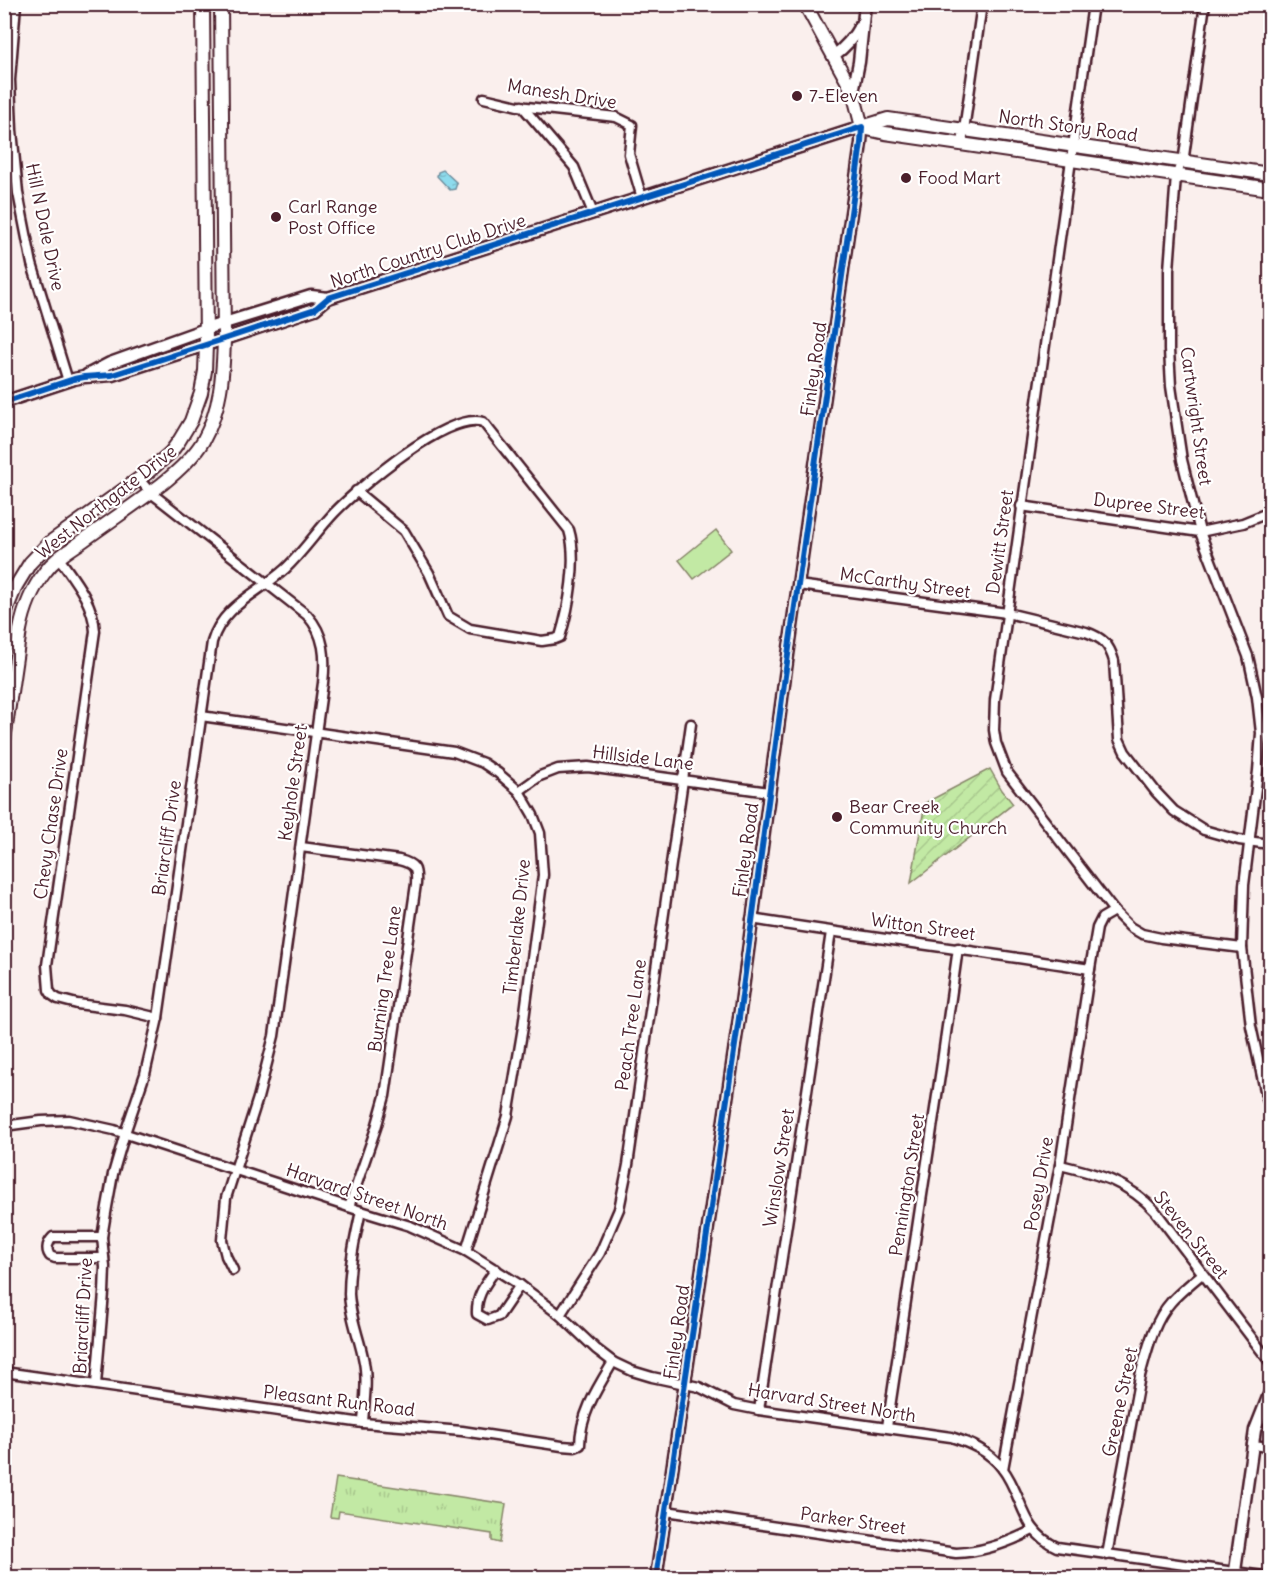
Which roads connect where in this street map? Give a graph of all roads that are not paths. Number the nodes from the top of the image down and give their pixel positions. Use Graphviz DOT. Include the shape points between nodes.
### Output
graph roads {
  1 [pos="16,4"];
  2 [pos="203,4"];
  3 [pos="221,4"];
  4 [pos="805,4"];
  5 [pos="866,4"];
  6 [pos="982,4"];
  7 [pos="1093,4"];
  8 [pos="1205,4"];
  9 [pos="864,19"];
  10 [pos="862,36"];
  11 [pos="836,53"];
  12 [pos="853,92"];
  13 [pos="484,98"];
  14 [pos="204,101"];
  15 [pos="222,101"];
  16 [pos="522,106"];
  17 [pos="862,127"];
  18 [pos="964,129"];
  19 [pos="962,144"];
  20 [pos="1072,145"];
  21 [pos="1182,160"];
  22 [pos="1071,161"];
  23 [pos="1270,174"];
  24 [pos="1176,176"];
  25 [pos="1270,189"];
  26 [pos="642,198"];
  27 [pos="593,213"];
  28 [pos="328,298"];
  29 [pos="224,324"];
  30 [pos="205,329"];
  31 [pos="224,339"];
  32 [pos="206,345"];
  33 [pos="84,377"];
  34 [pos="68,381"];
  35 [pos="4,402"];
  36 [pos="139,479"];
  37 [pos="356,490"];
  38 [pos="151,493"];
  39 [pos="1021,506"];
  40 [pos="1270,512"];
  41 [pos="1200,532"];
  42 [pos="59,558"];
  43 [pos="266,583"];
  44 [pos="798,585"];
  45 [pos="1007,613"];
  46 [pos="4,622"];
  47 [pos="11,649"];
  48 [pos="201,716"];
  49 [pos="691,724"];
  50 [pos="316,732"];
  51 [pos="4,740"];
  52 [pos="683,780"];
  53 [pos="519,791"];
  54 [pos="769,792"];
  55 [pos="1249,841"];
  56 [pos="1270,844"];
  57 [pos="301,847"];
  58 [pos="1114,911"];
  59 [pos="751,919"];
  60 [pos="831,932"];
  61 [pos="958,948"];
  62 [pos="1242,948"];
  63 [pos="1090,969"];
  64 [pos="158,1018"];
  65 [pos="1270,1108"];
  66 [pos="4,1126"];
  67 [pos="125,1133"];
  68 [pos="1060,1166"];
  69 [pos="234,1170"];
  70 [pos="349,1207"];
  71 [pos="361,1211"];
  72 [pos="102,1237"];
  73 [pos="466,1251"];
  74 [pos="104,1258"];
  75 [pos="496,1269"];
  76 [pos="233,1270"];
  77 [pos="1202,1274"];
  78 [pos="520,1285"];
  79 [pos="560,1315"];
  80 [pos="614,1362"];
  81 [pos="1270,1362"];
  82 [pos="4,1372"];
  83 [pos="96,1384"];
  84 [pos="685,1384"];
  85 [pos="1270,1392"];
  86 [pos="759,1410"];
  87 [pos="363,1423"];
  88 [pos="887,1427"];
  89 [pos="1252,1445"];
  90 [pos="1270,1448"];
  91 [pos="1003,1469"];
  92 [pos="666,1511"];
  93 [pos="1033,1530"];
  94 [pos="1107,1555"];
  95 [pos="1234,1575"];
  96 [pos="1270,1577"];
  97 [pos="656,1578"];
  1 -- 34 [label="street, Hill N Dale Drive" via="10,80 18,193 32,264"];
  2 -- 14 [label="main road, West Northgate Drive"];
  3 -- 15 [label="main road, West Northgate Drive"];
  4 -- 11 [label="main road"];
  5 -- 9 [label="street"];
  6 -- 18 [label="street"];
  7 -- 20 [label="street, Dewitt Street"];
  8 -- 21 [label="street, Cartwright Street"];
  9 -- 10 [label="street"];
  9 -- 11 [label="street"];
  10 -- 11 [label="street" via="848,50"];
  10 -- 12 [label="street"];
  11 -- 12 [label="main road"];
  12 -- 17 [label="main road"];
  13 -- 16 [label="street, Manesh Drive"];
  14 -- 15 [label="main road"];
  14 -- 30 [label="main road, West Northgate Drive"];
  15 -- 29 [label="main road, West Northgate Drive"];
  16 -- 26 [label="street, Manesh Drive" via="616,117 632,125 629,154"];
  16 -- 27 [label="street" via="574,167"];
  17 -- 18 [label="main road, North Story Road" via="888,119"];
  17 -- 19 [label="main road, North Story Road"];
  17 -- 26 [label="street, North Country Club Drive"];
  17 -- 44 [label="street, Finley Road"];
  18 -- 19 [label="street"];
  18 -- 20 [label="main road, North Story Road"];
  19 -- 22 [label="main road, North Story Road"];
  20 -- 21 [label="main road, North Story Road"];
  20 -- 22 [label="street, Dewitt Street"];
  21 -- 23 [label="main road, North Story Road"];
  21 -- 24 [label="street, Cartwright Street"];
  22 -- 24 [label="main road, North Story Road"];
  22 -- 39 [label="street, Dewitt Street"];
  24 -- 25 [label="main road, North Story Road"];
  24 -- 41 [label="street, Cartwright Street" via="1169,270 1169,358 1182,460"];
  26 -- 27 [label="street, North Country Club Drive"];
  27 -- 28 [label="street, North Country Club Drive"];
  28 -- 29 [label="street, North Country Club Drive" via="311,296"];
  28 -- 31 [label="street, North Country Club Drive" via="315,309"];
  29 -- 30 [label="street, North Country Club Drive"];
  29 -- 31 [label="main road, West Northgate Drive"];
  30 -- 32 [label="main road, West Northgate Drive"];
  30 -- 33 [label="street, North Country Club Drive" via="110,363"];
  31 -- 32 [label="street, North Country Club Drive"];
  31 -- 38 [label="main road, West Northgate Drive" via="220,397 203,442 176,473"];
  32 -- 33 [label="street, North Country Club Drive" via="112,375"];
  32 -- 36 [label="main road, West Northgate Drive" via="204,382 191,421 171,452"];
  33 -- 34 [label="street, North Country Club Drive"];
  34 -- 35 [label="street, North Country Club Drive"];
  36 -- 38 [label="street, Keyhole Street"];
  36 -- 46 [label="main road, West Northgate Drive" via="49,543 30,563 16,586"];
  37 -- 37 [label="street, Briarcliff Drive" via="438,433 477,420 483,422 573,540 574,561 560,637 542,641 470,629 448,616 404,531"];
  37 -- 43 [label="street, Briarcliff Drive" via="285,569"];
  38 -- 42 [label="main road, West Northgate Drive"];
  38 -- 43 [label="street, Keyhole Street"];
  39 -- 41 [label="street, Dupree Street"];
  39 -- 45 [label="street, Dewitt Street"];
  40 -- 41 [label="street, Dupree Street" via="1243,523"];
  41 -- 55 [label="street, Cartwright Street" via="1248,656 1257,698 1261,733"];
  42 -- 47 [label="main road, West Northgate Drive" via="29,598"];
  42 -- 64 [label="street, Chevy Chase Drive" via="87,599 95,631 48,965 49,990 66,1002"];
  43 -- 48 [label="street, Briarcliff Drive" via="225,617 216,631"];
  43 -- 50 [label="street, Keyhole Street" via="307,615 323,644 325,668"];
  44 -- 45 [label="street, McCarthy Street"];
  44 -- 54 [label="street, Finley Road"];
  45 -- 55 [label="street, McCarthy Street" via="1086,632 1107,645 1114,661 1119,739 1125,752 1174,811 1204,830"];
  45 -- 58 [label="street, Dewitt Street" via="995,700 994,730 1001,758"];
  47 -- 51 [label="main road, West Northgate Drive"];
  48 -- 50 [label="street, Timberlake Drive"];
  48 -- 64 [label="street, Briarcliff Drive"];
  49 -- 52 [label="street, Peach Tree Lane"];
  50 -- 53 [label="street, Timberlake Drive" via="454,752 483,763"];
  50 -- 57 [label="street, Keyhole Street"];
  52 -- 53 [label="street, Hillside Lane" via="588,767 568,768 540,776"];
  52 -- 54 [label="street, Hillside Lane"];
  52 -- 79 [label="street, Peach Tree Lane" via="619,1209 600,1253"];
  53 -- 73 [label="street, Timberlake Drive" via="540,833 543,875 508,1116"];
  54 -- 59 [label="street, Finley Road"];
  55 -- 56 [label="street, McCarthy Street"];
  55 -- 62 [label="street, Cartwright Street"];
  57 -- 69 [label="street, Keyhole Street" via="274,1036"];
  57 -- 70 [label="street, Burning Tree Lane" via="399,860 413,865 416,871 385,1096"];
  58 -- 62 [label="street, Dewitt Street" via="1142,934"];
  58 -- 63 [label="street, Posey Drive" via="1102,918 1097,928"];
  59 -- 60 [label="street, Witton Street"];
  59 -- 84 [label="street, Finley Road"];
  60 -- 61 [label="street, Witton Street"];
  60 -- 86 [label="street, Winslow Street"];
  61 -- 63 [label="street, Witton Street"];
  61 -- 88 [label="street, Pennington Street"];
  62 -- 65 [label="street, Cartwright Street" via="1251,1026"];
  63 -- 68 [label="street, Posey Drive"];
  64 -- 67 [label="street, Briarcliff Drive" via="146,1074"];
  66 -- 67 [label="street, Harvard Street North" via="69,1120"];
  67 -- 69 [label="street, Harvard Street North"];
  67 -- 72 [label="street, Briarcliff Drive"];
  68 -- 77 [label="street, Steven Street" via="1113,1181 1146,1201"];
  68 -- 91 [label="street, Posey Drive"];
  69 -- 70 [label="street, Harvard Street North"];
  69 -- 76 [label="street, Keyhole Street" via="226,1198 222,1240"];
  70 -- 71 [label="street, Harvard Street North"];
  71 -- 73 [label="street, Harvard Street North" via="410,1226"];
  71 -- 87 [label="street" via="349,1295 365,1365"];
  72 -- 74 [label="street, Briarcliff Drive"];
  72 -- 74 [label="street" via="54,1237 47,1249 55,1258"];
  73 -- 75 [label="street, Harvard Street North"];
  74 -- 83 [label="street, Briarcliff Drive"];
  75 -- 78 [label="street, Harvard Street North"];
  75 -- 78 [label="street" via="477,1302 477,1314 488,1320 499,1316"];
  77 -- 81 [label="street, Steven Street"];
  77 -- 94 [label="street, Greene Street" via="1169,1304 1146,1353"];
  78 -- 79 [label="street, Harvard Street North"];
  79 -- 80 [label="street, Harvard Street North"];
  80 -- 84 [label="street, Harvard Street North" via="632,1371"];
  80 -- 87 [label="street, Pleasant Run Road" via="597,1389 583,1423 580,1445 575,1447 462,1431"];
  82 -- 83 [label="street, Pleasant Run Road"];
  83 -- 87 [label="street, Pleasant Run Road"];
  84 -- 86 [label="street, Harvard Street North" via="734,1405"];
  84 -- 92 [label="street, Finley Road"];
  85 -- 89 [label="street"];
  86 -- 88 [label="street, Harvard Street North"];
  88 -- 91 [label="street, Harvard Street North" via="969,1443"];
  89 -- 90 [label="street"];
  89 -- 95 [label="street"];
  91 -- 93 [label="street, Harvard Street North"];
  92 -- 93 [label="street, Parker Street" via="956,1552 970,1552"];
  92 -- 97 [label="street, Finley Road"];
  93 -- 94 [label="street, Harvard Street North" via="1057,1547"];
  94 -- 95 [label="street, Harvard Street North"];
  95 -- 96 [label="street, Harvard Street North"];
}
